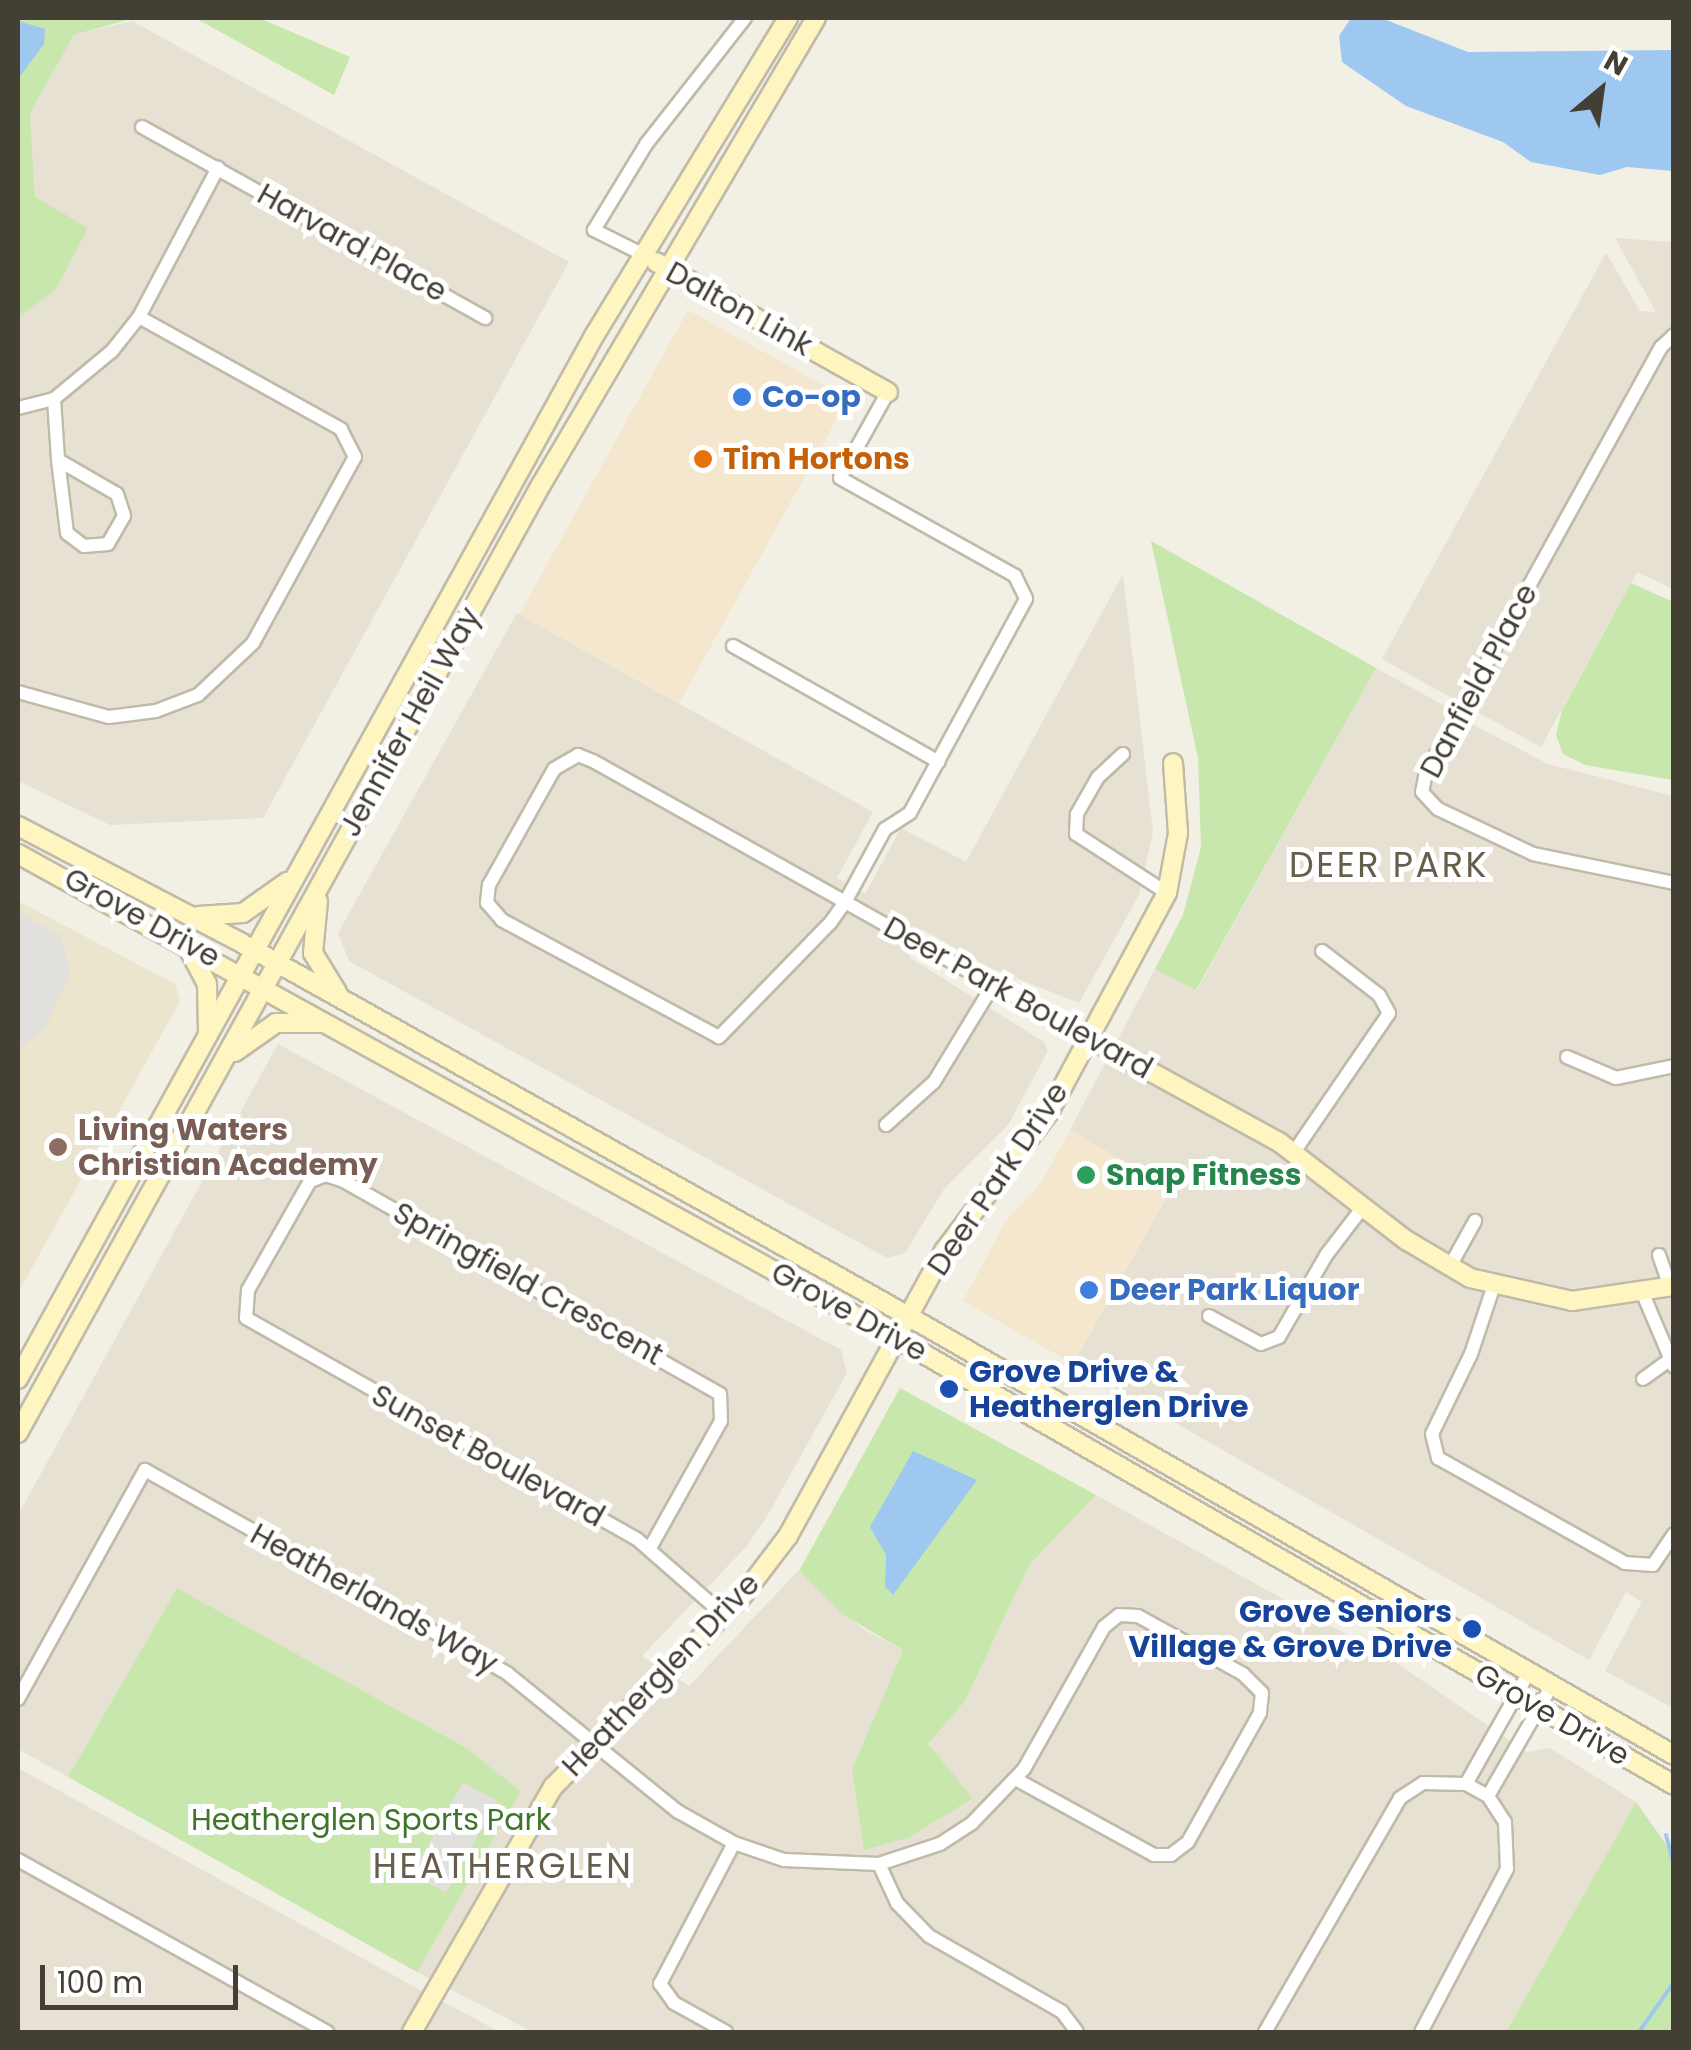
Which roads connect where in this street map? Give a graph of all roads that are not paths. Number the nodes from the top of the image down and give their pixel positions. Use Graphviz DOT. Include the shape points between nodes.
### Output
graph roads {
  1 [pos="745,18"];
  2 [pos="788,18"];
  3 [pos="816,18"];
  4 [pos="142,126"];
  5 [pos="218,168"];
  6 [pos="642,254"];
  7 [pos="666,267"];
  8 [pos="139,317"];
  9 [pos="486,318"];
  10 [pos="1674,335"];
  11 [pos="888,392"];
  12 [pos="54,398"];
  13 [pos="18,408"];
  14 [pos="58,460"];
  15 [pos="732,646"];
  16 [pos="18,692"];
  17 [pos="1123,754"];
  18 [pos="938,762"];
  19 [pos="1173,763"];
  20 [pos="18,826"];
  21 [pos="18,854"];
  22 [pos="298,872"];
  23 [pos="322,882"];
  24 [pos="1674,884"];
  25 [pos="1167,893"];
  26 [pos="845,902"];
  27 [pos="189,915"];
  28 [pos="181,940"];
  29 [pos="255,950"];
  30 [pos="1322,950"];
  31 [pos="277,963"];
  32 [pos="242,974"];
  33 [pos="993,985"];
  34 [pos="265,986"];
  35 [pos="344,1000"];
  36 [pos="334,1024"];
  37 [pos="208,1036"];
  38 [pos="1090,1038"];
  39 [pos="1567,1056"];
  40 [pos="1674,1066"];
  41 [pos="220,1067"];
  42 [pos="886,1126"];
  43 [pos="1294,1152"];
  44 [pos="1363,1207"];
  45 [pos="1475,1221"];
  46 [pos="1659,1255"];
  47 [pos="1450,1268"];
  48 [pos="1672,1286"];
  49 [pos="1493,1288"];
  50 [pos="1643,1294"];
  51 [pos="244,1312"];
  52 [pos="908,1316"];
  53 [pos="1209,1316"];
  54 [pos="896,1338"];
  55 [pos="1671,1364"];
  56 [pos="18,1379"];
  57 [pos="1642,1379"];
  58 [pos="18,1433"];
  59 [pos="1674,1534"];
  60 [pos="650,1548"];
  61 [pos="724,1615"];
  62 [pos="1529,1672"];
  63 [pos="1552,1685"];
  64 [pos="1516,1695"];
  65 [pos="18,1699"];
  66 [pos="1539,1708"];
  67 [pos="594,1740"];
  68 [pos="1674,1755"];
  69 [pos="1016,1780"];
  70 [pos="1466,1784"];
  71 [pos="1674,1785"];
  72 [pos="1488,1796"];
  73 [pos="734,1843"];
  74 [pos="18,1860"];
  75 [pos="879,1864"];
  76 [pos="326,2032"];
  77 [pos="412,2032"];
  78 [pos="726,2032"];
  79 [pos="1077,2032"];
  80 [pos="1264,2032"];
  81 [pos="1421,2032"];
  1 -- 6 [label="street" via="647,143 594,230"];
  2 -- 6 [label="main road, Jennifer Heil Way"];
  3 -- 7 [label="main road, Jennifer Heil Way"];
  4 -- 5 [label="street, Harvard Place"];
  5 -- 8 [label="street"];
  5 -- 9 [label="street, Harvard Place"];
  6 -- 7 [label="main road, Dalton Link"];
  6 -- 22 [label="main road, Jennifer Heil Way"];
  7 -- 11 [label="main road, Dalton Link"];
  7 -- 23 [label="main road, Jennifer Heil Way"];
  8 -- 12 [label="street" via="88,376"];
  8 -- 16 [label="street" via="341,429 356,457 253,643 207,688 156,711 108,718"];
  10 -- 24 [label="street, Danfield Place" via="1426,772 1422,792 1438,809 1533,854"];
  11 -- 18 [label="street" via="840,478 1015,576 1026,590"];
  12 -- 13 [label="street"];
  12 -- 14 [label="street"];
  14 -- 14 [label="street" via="67,532 84,546 108,544 124,516 118,494"];
  15 -- 18 [label="street"];
  17 -- 25 [label="street" via="1098,777 1075,819 1076,834"];
  18 -- 26 [label="street" via="910,813 885,829"];
  19 -- 25 [label="main road, Deer Park Drive" via="1178,833"];
  20 -- 27 [label="main road, Grove Drive"];
  21 -- 28 [label="main road, Grove Drive"];
  22 -- 27 [label="main road" via="243,913"];
  22 -- 29 [label="main road, Jennifer Heil Way"];
  23 -- 31 [label="main road, Jennifer Heil Way"];
  23 -- 35 [label="main road" via="314,953"];
  25 -- 38 [label="main road, Deer Park Drive"];
  26 -- 26 [label="street, Deer Park Boulevard" via="718,1037 490,911 489,885 554,769 570,756 593,761"];
  26 -- 33 [label="street, Deer Park Boulevard"];
  27 -- 29 [label="main road, Grove Drive"];
  28 -- 32 [label="main road, Grove Drive"];
  28 -- 37 [label="main road" via="207,984"];
  29 -- 31 [label="main road, Grove Drive"];
  29 -- 32 [label="main road, Jennifer Heil Way"];
  30 -- 43 [label="street" via="1379,995 1390,1014"];
  31 -- 34 [label="main road, Jennifer Heil Way"];
  31 -- 35 [label="main road, Grove Drive"];
  32 -- 34 [label="main road, Grove Drive"];
  32 -- 37 [label="main road, Jennifer Heil Way"];
  33 -- 38 [label="street, Deer Park Boulevard"];
  33 -- 42 [label="street" via="934,1082"];
  34 -- 36 [label="main road, Grove Drive"];
  34 -- 41 [label="main road, Jennifer Heil Way"];
  35 -- 52 [label="main road, Grove Drive"];
  36 -- 41 [label="main road" via="276,1023 250,1037"];
  36 -- 54 [label="main road, Grove Drive"];
  37 -- 56 [label="main road, Jennifer Heil Way"];
  38 -- 43 [label="main road, Deer Park Boulevard"];
  38 -- 52 [label="main road, Deer Park Drive" via="1049,1112 944,1252"];
  39 -- 40 [label="street" via="1616,1078"];
  41 -- 58 [label="main road, Jennifer Heil Way"];
  43 -- 44 [label="main road, Deer Park Boulevard"];
  44 -- 47 [label="main road, Deer Park Boulevard"];
  44 -- 53 [label="street" via="1326,1254 1279,1337 1261,1344"];
  45 -- 47 [label="street"];
  46 -- 48 [label="street, Deer Park Boulevard"];
  47 -- 49 [label="main road, Deer Park Boulevard"];
  48 -- 50 [label="main road, Deer Park Boulevard"];
  49 -- 50 [label="main road, Deer Park Boulevard" via="1572,1302"];
  49 -- 59 [label="street" via="1432,1434 1438,1458 1633,1566 1656,1562"];
  50 -- 55 [label="street"];
  51 -- 60 [label="street, Sunset Boulevard" via="260,1330"];
  51 -- 60 [label="street, Springfield Crescent" via="248,1290 305,1187 326,1175 713,1386 724,1401 721,1420"];
  52 -- 54 [label="main road, Heatherglen Drive"];
  52 -- 62 [label="main road, Grove Drive"];
  54 -- 61 [label="main road, Heatherglen Drive" via="793,1528"];
  54 -- 64 [label="main road, Grove Drive"];
  55 -- 57 [label="street"];
  60 -- 61 [label="street, Sunset Boulevard"];
  61 -- 67 [label="main road, Heatherglen Drive"];
  62 -- 63 [label="main road, Grove Drive"];
  62 -- 64 [label="street"];
  63 -- 66 [label="street"];
  63 -- 68 [label="main road, Grove Drive"];
  64 -- 66 [label="main road, Grove Drive"];
  64 -- 70 [label="street"];
  65 -- 67 [label="street, Heatherlands Way" via="145,1470 508,1674"];
  66 -- 71 [label="main road, Grove Drive"];
  66 -- 72 [label="street"];
  67 -- 73 [label="street, Heatherlands Way" via="664,1802"];
  67 -- 77 [label="main road, Heatherglen Drive" via="530,1822"];
  69 -- 69 [label="street" via="1154,1855 1171,1855 1197,1826 1260,1713 1262,1694 1243,1674 1138,1616 1119,1615 1104,1627"];
  69 -- 75 [label="street" via="956,1835"];
  70 -- 72 [label="street"];
  70 -- 80 [label="street" via="1423,1783 1400,1798"];
  72 -- 81 [label="street" via="1505,1822 1507,1869"];
  73 -- 75 [label="street, Heatherlands Way" via="803,1864"];
  73 -- 78 [label="street" via="660,1984 674,2003"];
  74 -- 76 [label="street"];
  75 -- 79 [label="street" via="897,1902 928,1936 1062,2012"];
}
